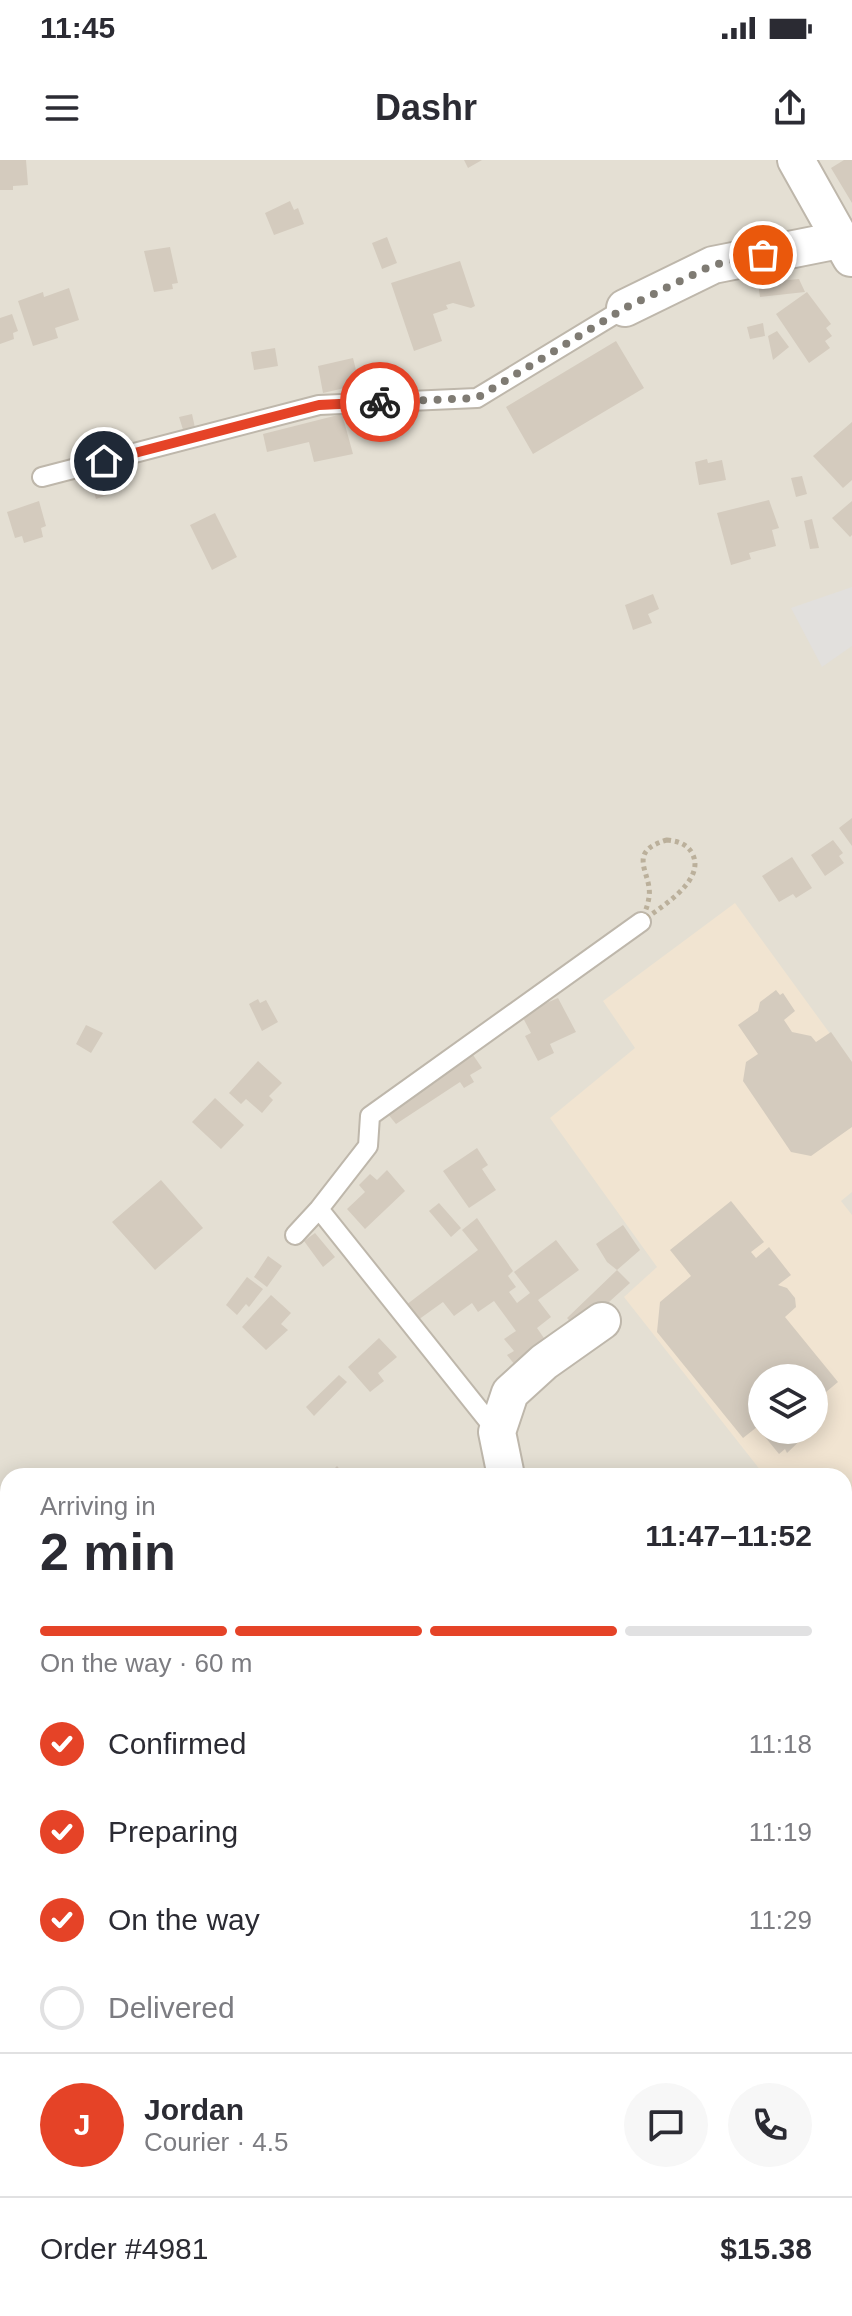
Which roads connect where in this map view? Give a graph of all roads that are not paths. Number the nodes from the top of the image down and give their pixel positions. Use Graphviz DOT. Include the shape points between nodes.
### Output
graph roads {
  1 [pos="796,160"];
  2 [pos="846,250"];
  3 [pos="625,308"];
  4 [pos="42,477"];
  5 [pos="641,922"];
  6 [pos="319,1209"];
  7 [pos="295,1235"];
  8 [pos="602,1321"];
  9 [pos="497,1432"];
  10 [pos="504,1468"];
  1 -- 2 [label="street"];
  2 -- 3 [label="street" via="713,265"];
  3 -- 4 [label="lane" via="477,398 319,405"];
  5 -- 6 [label="lane" via="370,1116 368,1146"];
  6 -- 7 [label="lane"];
  6 -- 9 [label="lane"];
  8 -- 9 [label="street" via="510,1393"];
  9 -- 10 [label="street"];
}
